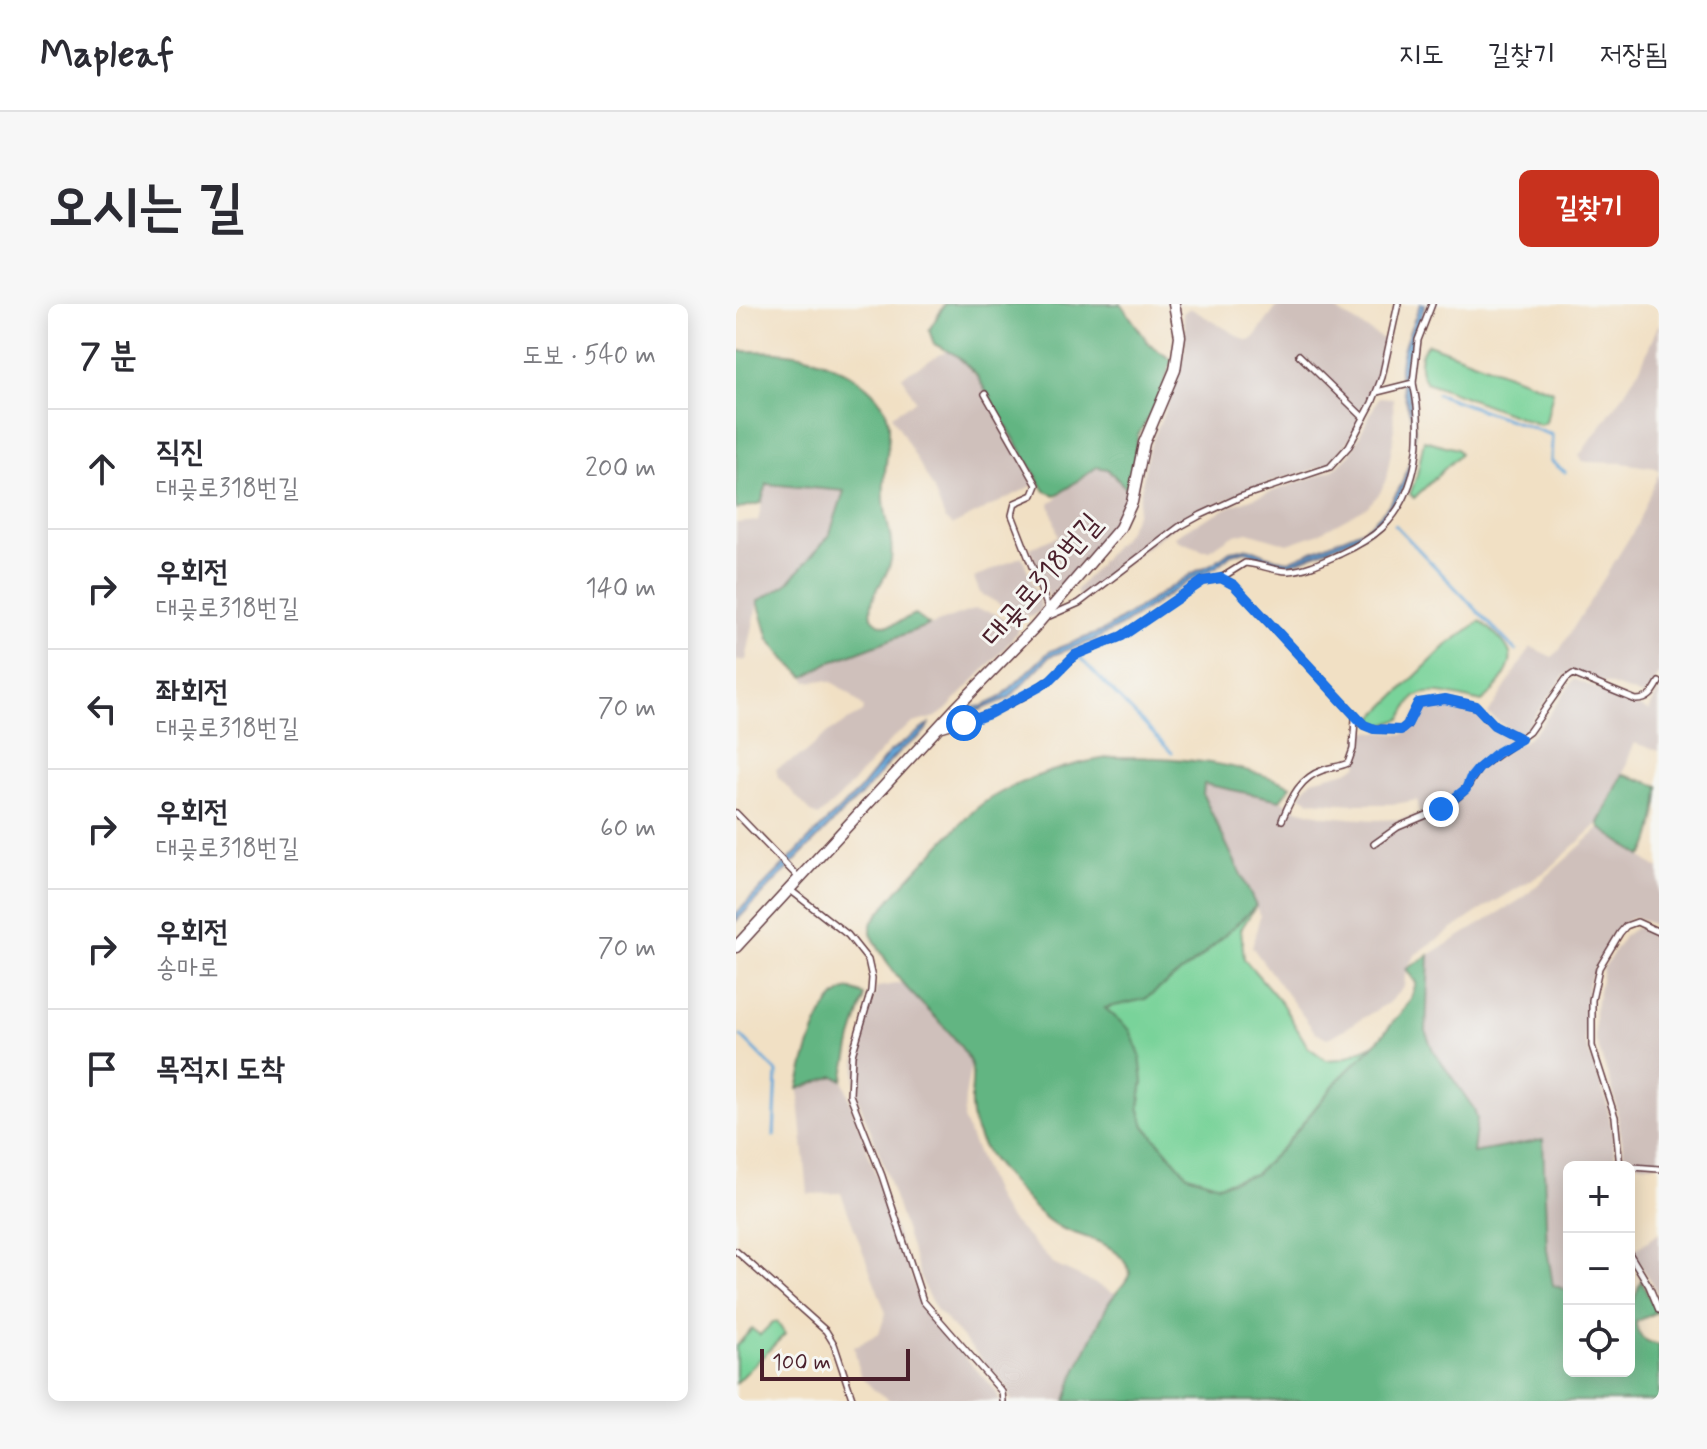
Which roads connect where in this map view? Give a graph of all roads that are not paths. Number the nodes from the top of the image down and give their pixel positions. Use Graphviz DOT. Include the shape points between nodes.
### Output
graph roads {
  1 [pos="1174,304"];
  2 [pos="1398,304"];
  3 [pos="1432,304"];
  4 [pos="1299,355"];
  5 [pos="1410,383"];
  6 [pos="1376,392"];
  7 [pos="985,394"];
  8 [pos="1364,418"];
  9 [pos="1221,578"];
  10 [pos="1046,615"];
  11 [pos="1659,682"];
  12 [pos="1355,718"];
  13 [pos="936,730"];
  14 [pos="1521,739"];
  15 [pos="736,813"];
  16 [pos="1282,820"];
  17 [pos="1374,844"];
  18 [pos="796,875"];
  19 [pos="789,889"];
  20 [pos="1659,932"];
  21 [pos="736,947"];
  22 [pos="1619,1161"];
  23 [pos="1635,1167"];
  24 [pos="1659,1169"];
  25 [pos="736,1251"];
  26 [pos="1635,1263"];
  27 [pos="1659,1310"];
  28 [pos="853,1401"];
  29 [pos="1003,1401"];
  1 -- 10 [label="street, 대곶로318번길" via="1180,336 1175,370 1144,443 1126,517"];
  2 -- 6 [label="lane"];
  3 -- 5 [label="lane"];
  4 -- 8 [label="lane"];
  5 -- 6 [label="lane"];
  5 -- 9 [label="lane" via="1419,417 1414,472 1383,527 1343,553 1302,569 1245,563"];
  6 -- 8 [label="lane"];
  7 -- 10 [label="lane" via="1037,485 1033,495 1015,503 1012,515"];
  8 -- 10 [label="lane" via="1330,467 1201,515 1079,603"];
  9 -- 12 [label="lane" via="1234,585"];
  9 -- 13 [label="lane" via="1203,581 1122,636 1075,655 1051,679 1014,701"];
  10 -- 13 [label="street, 대곶로318번길"];
  11 -- 14 [label="lane" via="1652,695 1636,700 1573,674"];
  12 -- 14 [label="lane" via="1374,729 1401,730 1418,703 1461,701"];
  12 -- 16 [label="lane" via="1348,763 1308,777"];
  13 -- 18 [label="street, 대곶로318번길"];
  14 -- 17 [label="lane" via="1479,768 1450,803"];
  15 -- 18 [label="lane"];
  18 -- 19 [label="street, 대곶로318번길"];
  19 -- 21 [label="street, 대곶로318번길"];
  19 -- 29 [label="lane" via="848,935 868,960 871,991 852,1055 850,1095 923,1301 1002,1392"];
  20 -- 22 [label="lane" via="1637,922 1626,926 1595,982 1592,1046 1615,1117"];
  23 -- 24 [label="lane"];
  25 -- 28 [label="lane" via="826,1331"];
  26 -- 27 [label="lane"];
}
